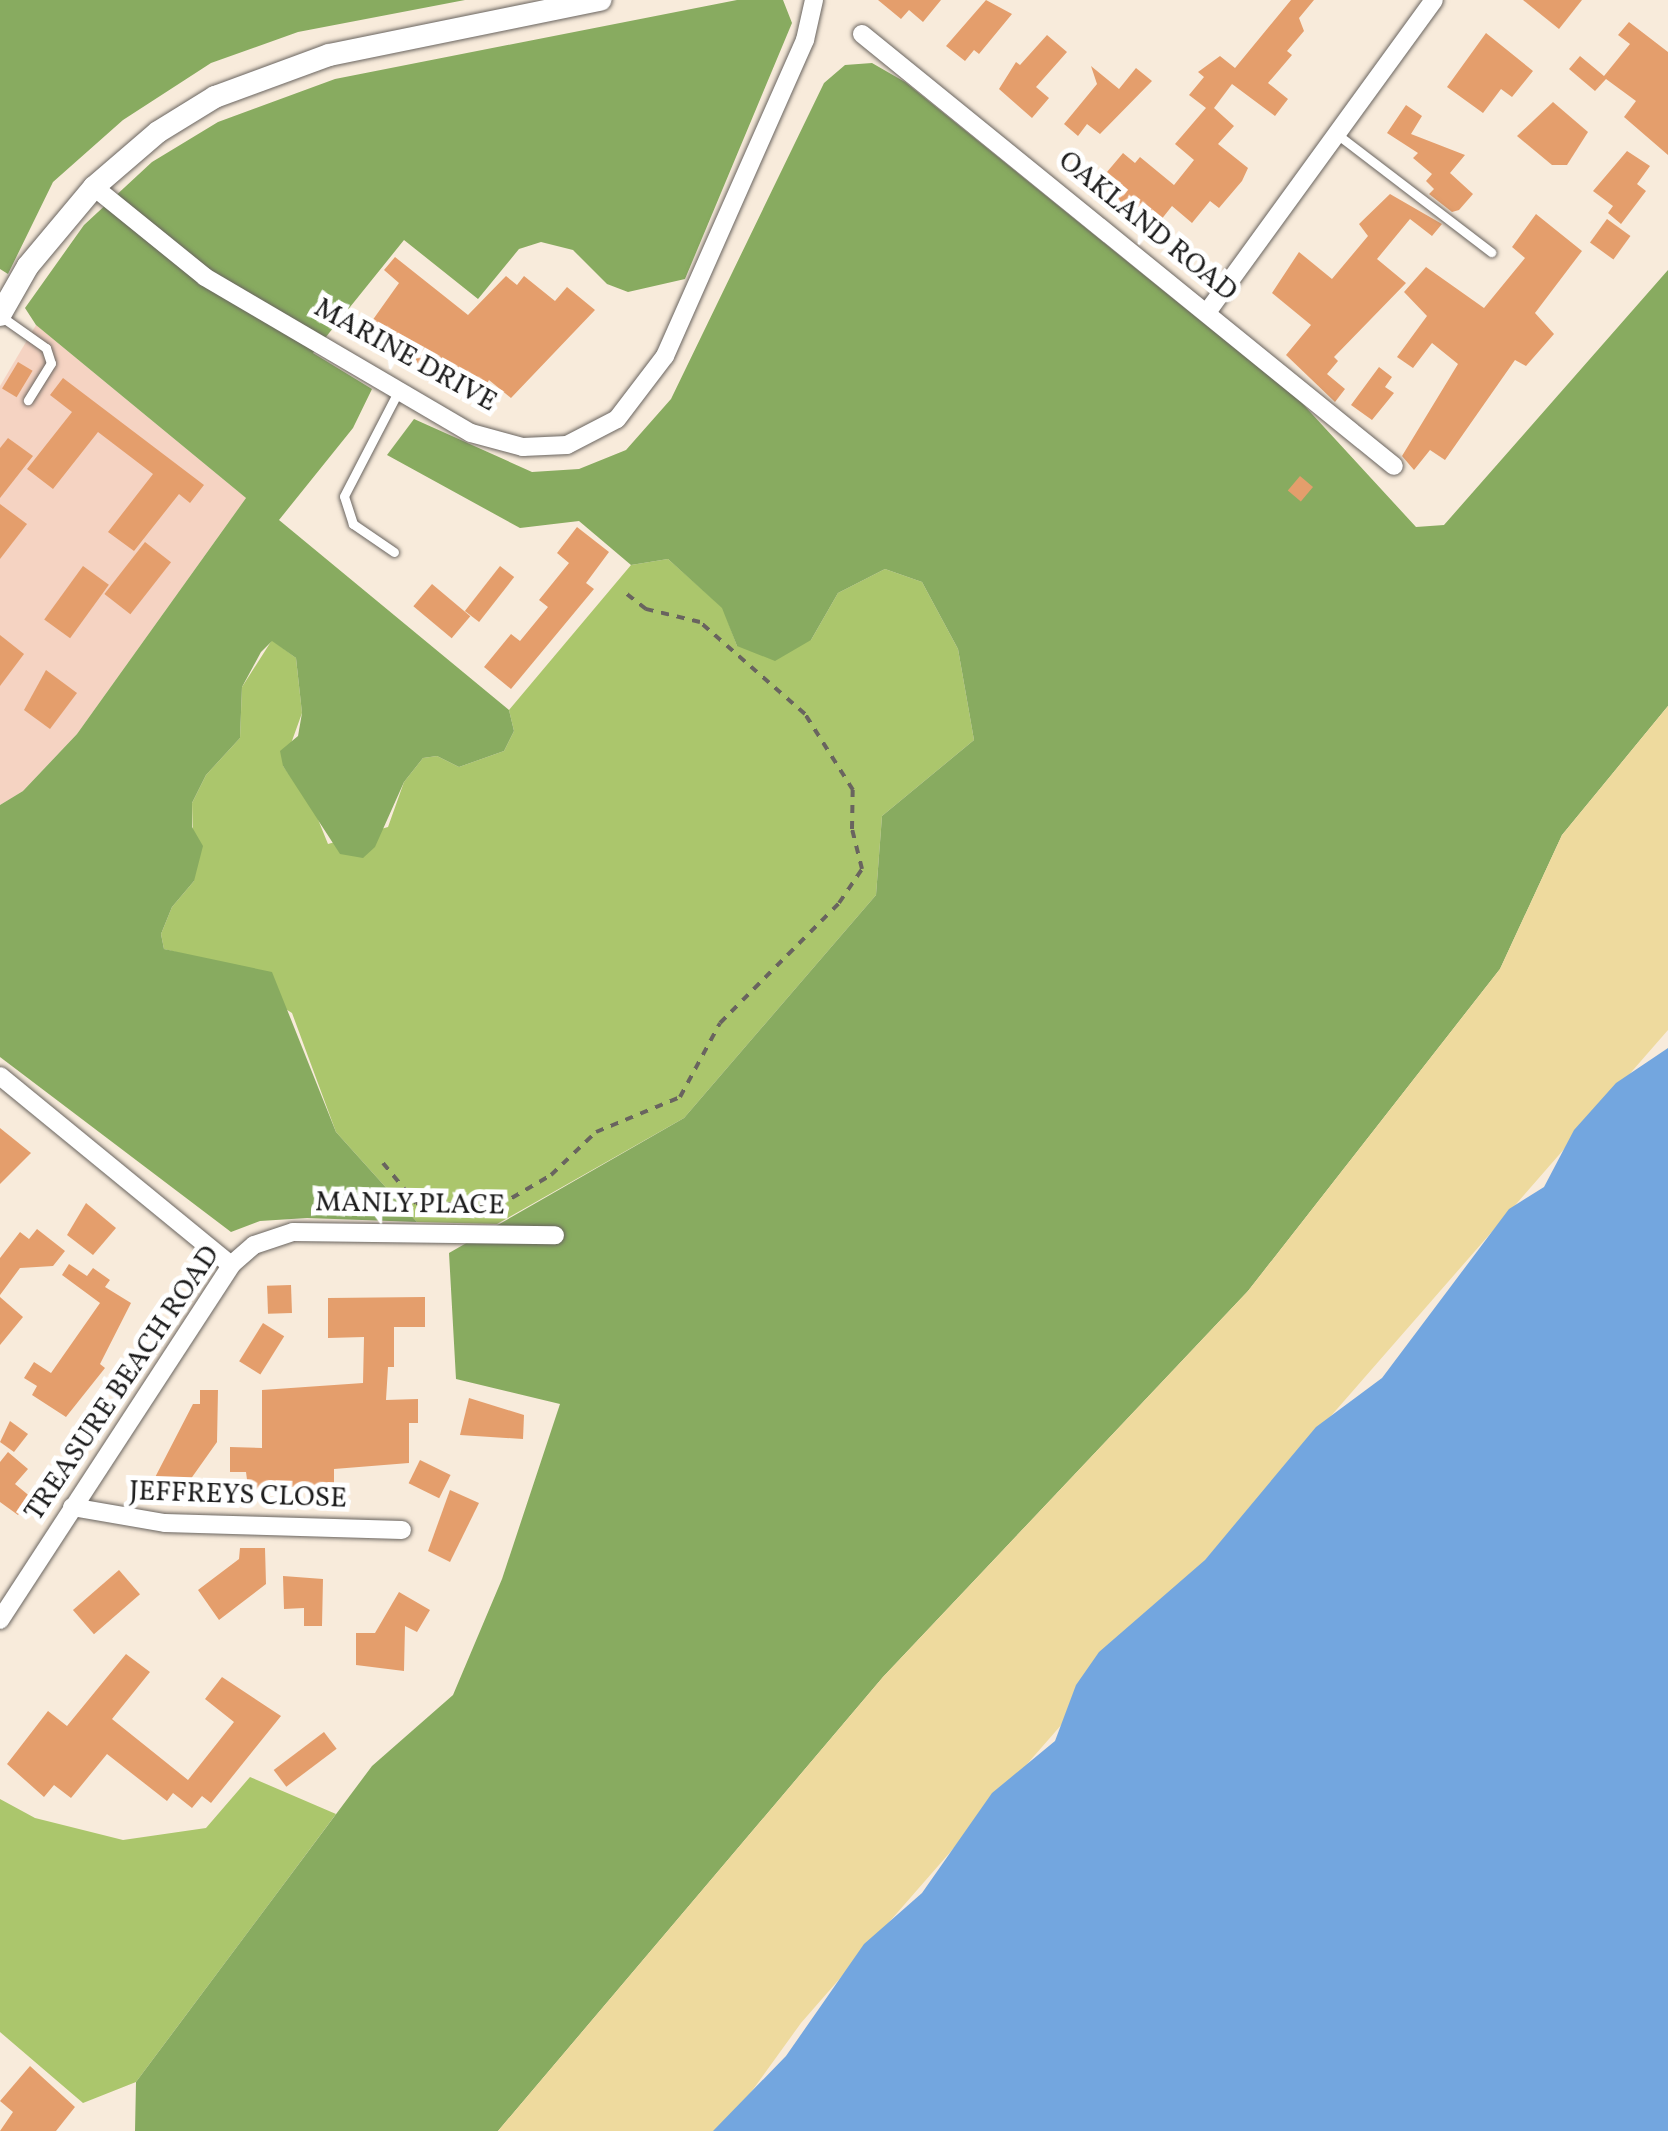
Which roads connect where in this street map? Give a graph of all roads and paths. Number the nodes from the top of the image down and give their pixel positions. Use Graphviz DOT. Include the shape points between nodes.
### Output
graph roads {
  1 [pos="600,0"];
  2 [pos="814,0"];
  3 [pos="1434,0"];
  4 [pos="862,34"];
  5 [pos="1338,135"];
  6 [pos="94,186"];
  7 [pos="1490,252"];
  8 [pos="1208,311"];
  9 [pos="0,315"];
  10 [pos="399,390"];
  11 [pos="28,400"];
  12 [pos="1394,466"];
  13 [pos="394,552"];
  14 [pos="623,590"];
  15 [pos="0,1076"];
  16 [pos="383,1164"];
  17 [pos="555,1234"];
  18 [pos="266,1237"];
  19 [pos="232,1265"];
  20 [pos="72,1507"];
  21 [pos="402,1530"];
  22 [pos="0,1620"];
  1 -- 6 [label="street" via="286,68 187,114"];
  2 -- 10 [label="street, MARINE DRIVE" via="805,40 696,292 646,388 617,418 566,445 523,446 470,433"];
  3 -- 5 [label="street"];
  4 -- 8 [label="street, OAKLAND ROAD"];
  5 -- 7 [label="lane"];
  5 -- 8 [label="street"];
  6 -- 9 [label="street" via="28,266"];
  6 -- 10 [label="street, MARINE DRIVE" via="192,268"];
  8 -- 12 [label="street, OAKLAND ROAD"];
  9 -- 11 [label="lane" via="46,348 50,363"];
  10 -- 13 [label="lane" via="354,468 344,504 353,524"];
  14 -- 16 [label="path" via="646,609 700,622 805,714 853,790 852,829 862,869 839,902 720,1023 680,1098 596,1132 551,1175 498,1206 416,1203"];
  15 -- 19 [label="street"];
  17 -- 18 [label="street, MANLY PLACE"];
  18 -- 19 [label="street, TREASURE BEACH ROAD"];
  19 -- 20 [label="street, TREASURE BEACH ROAD"];
  20 -- 21 [label="street, JEFFREYS CLOSE" via="146,1522"];
  20 -- 22 [label="street, TREASURE BEACH ROAD"];
}
